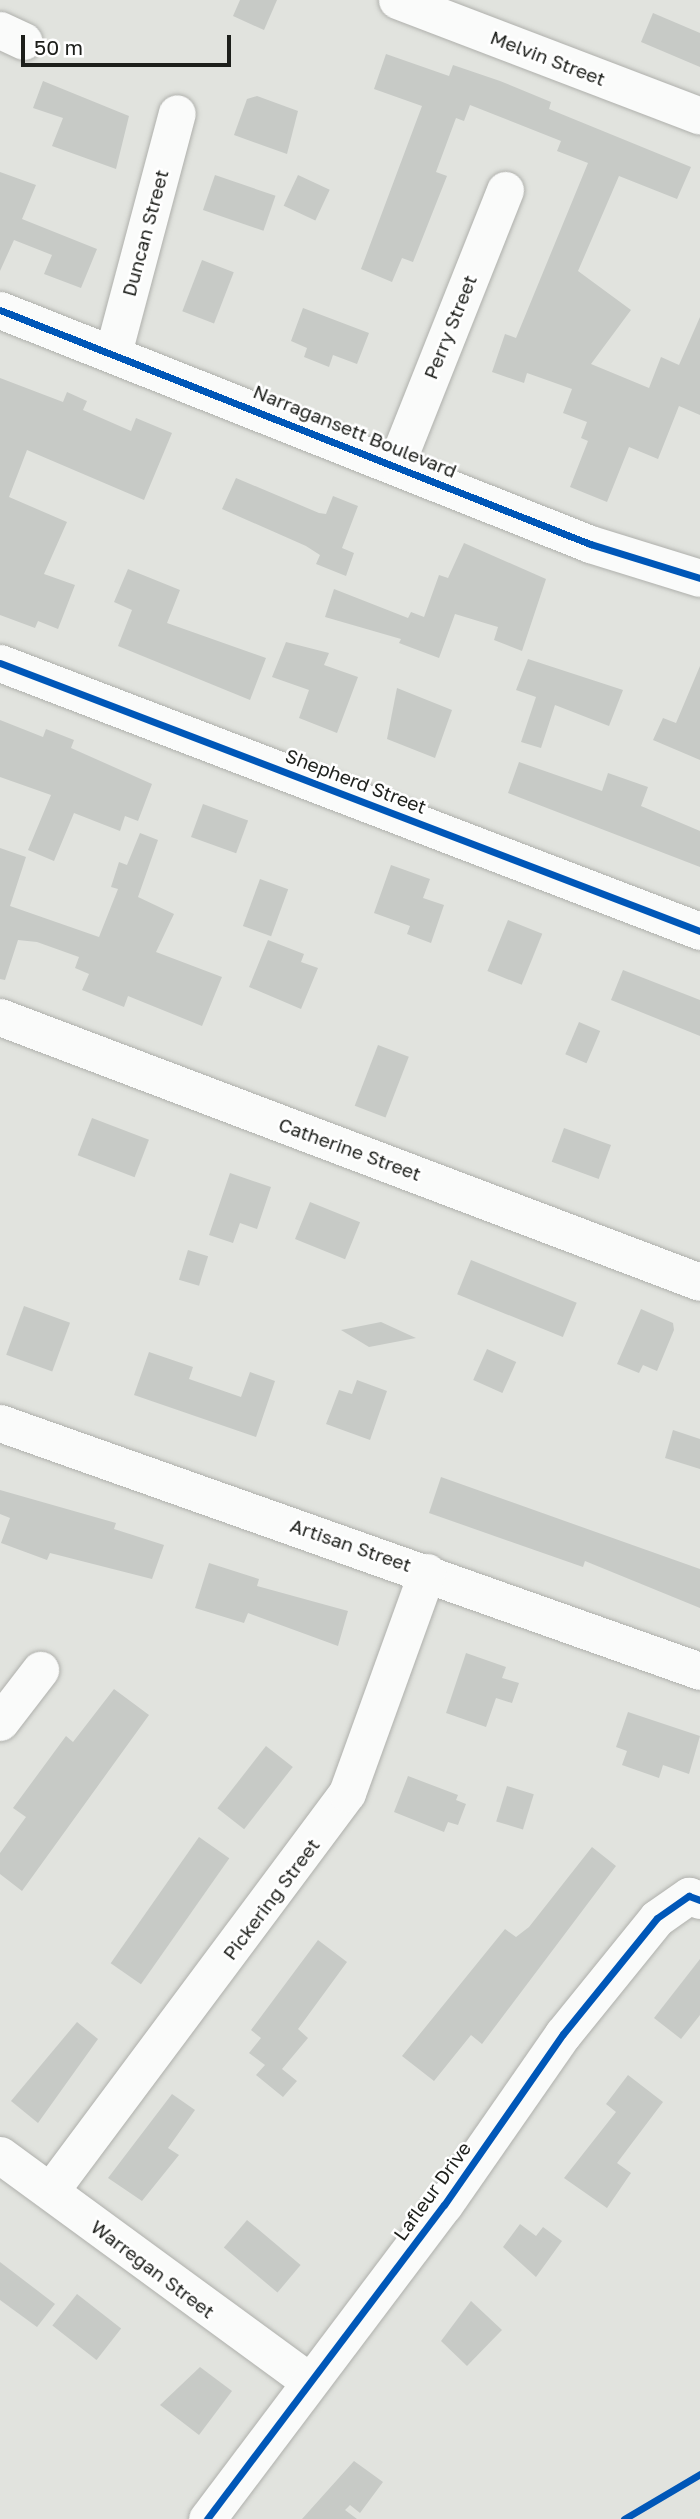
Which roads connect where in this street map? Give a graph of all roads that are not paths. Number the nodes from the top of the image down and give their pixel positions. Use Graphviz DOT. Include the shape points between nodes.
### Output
graph roads {
  1 [pos="397,0"];
  2 [pos="177,113"];
  3 [pos="700,116"];
  4 [pos="505,190"];
  5 [pos="0,310"];
  6 [pos="113,353"];
  7 [pos="396,464"];
  8 [pos="700,578"];
  9 [pos="0,663"];
  10 [pos="700,931"];
  11 [pos="0,1017"];
  12 [pos="700,1282"];
  13 [pos="0,1423"];
  14 [pos="427,1572"];
  15 [pos="40,1670"];
  16 [pos="700,1671"];
  17 [pos="0,1722"];
  18 [pos="697,1899"];
  19 [pos="0,2155"];
  20 [pos="51,2190"];
  21 [pos="307,2380"];
  22 [pos="207,2519"];
  1 -- 3 [label="street, Melvin Street"];
  2 -- 6 [label="street, Duncan Street"];
  4 -- 7 [label="street, Perry Street"];
  5 -- 6 [label="street, Narragansett Boulevard"];
  6 -- 7 [label="street, Narragansett Boulevard"];
  7 -- 8 [label="street, Narragansett Boulevard" via="590,544"];
  9 -- 10 [label="street, Shepherd Street"];
  11 -- 12 [label="street, Catherine Street"];
  13 -- 14 [label="street, Artisan Street"];
  14 -- 16 [label="street, Artisan Street"];
  14 -- 20 [label="street, Pickering Street" via="347,1793"];
  15 -- 17 [label="street"];
  18 -- 21 [label="street, Lafleur Drive" via="657,1918 563,2034 444,2205"];
  19 -- 20 [label="street, Warregan Street"];
  20 -- 21 [label="street, Warregan Street"];
  21 -- 22 [label="street, Lafleur Drive"];
}
